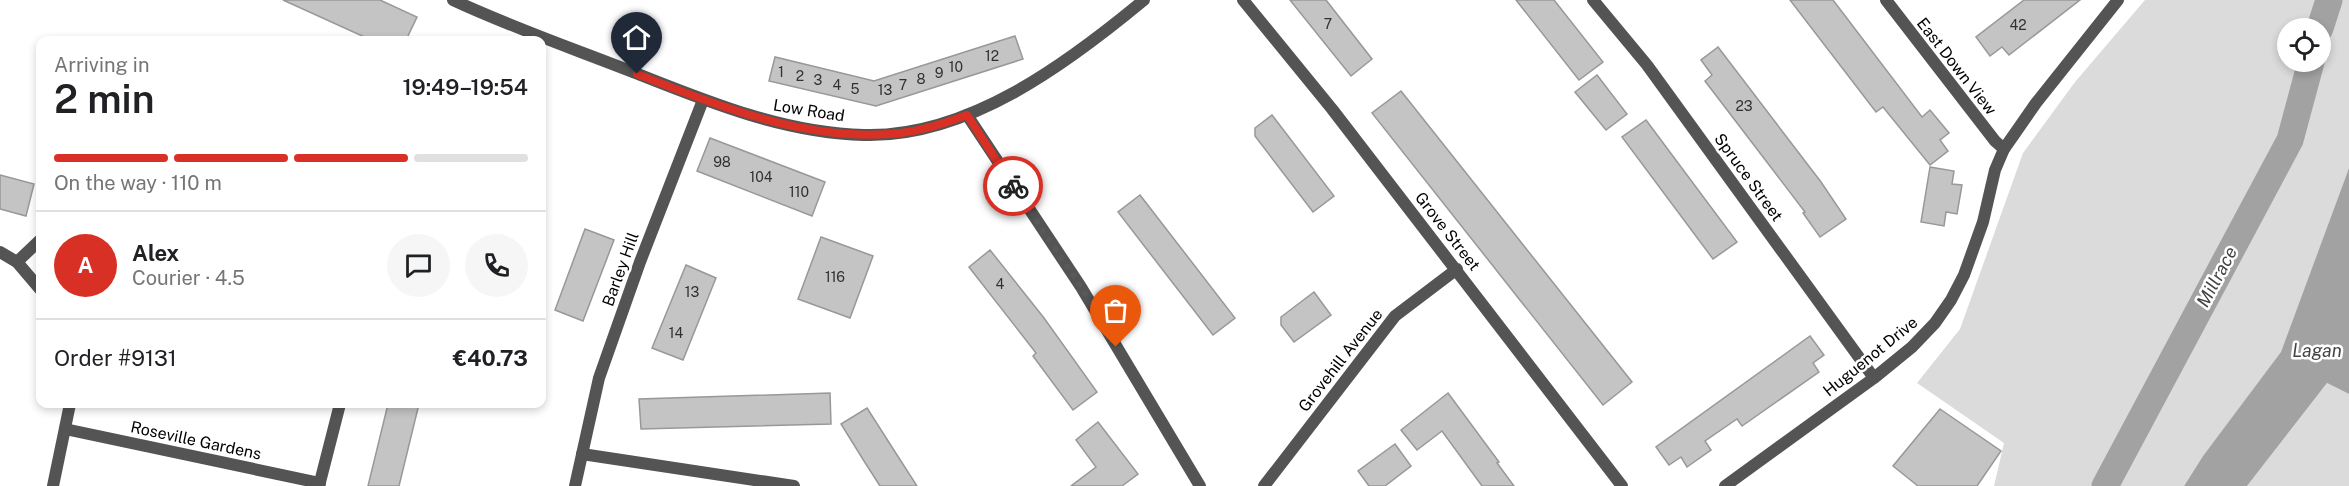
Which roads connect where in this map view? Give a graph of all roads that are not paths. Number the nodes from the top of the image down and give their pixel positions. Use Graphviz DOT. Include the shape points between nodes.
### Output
graph roads {
  1 [pos="453,0"];
  2 [pos="1144,0"];
  3 [pos="1243,0"];
  4 [pos="1593,0"];
  5 [pos="1886,0"];
  6 [pos="2118,0"];
  7 [pos="543,36"];
  8 [pos="546,37"];
  9 [pos="703,100"];
  10 [pos="967,115"];
  11 [pos="2004,149"];
  12 [pos="36,244"];
  13 [pos="0,252"];
  14 [pos="17,262"];
  15 [pos="1457,269"];
  16 [pos="36,284"];
  17 [pos="1874,378"];
  18 [pos="69,408"];
  19 [pos="339,408"];
  20 [pos="65,429"];
  21 [pos="582,454"];
  22 [pos="320,485"];
  23 [pos="53,486"];
  24 [pos="575,486"];
  25 [pos="794,486"];
  26 [pos="1200,486"];
  27 [pos="1264,486"];
  28 [pos="1622,486"];
  29 [pos="1725,486"];
  1 -- 7 [label="street, Low Road"];
  2 -- 10 [label="street, Low Road" via="1084,47 996,102"];
  3 -- 15 [label="street, Grove Street"];
  4 -- 17 [label="street, Spruce Street" via="1647,65"];
  5 -- 11 [label="street, East Down View"];
  6 -- 11 [label="street, Huguenot Drive"];
  8 -- 9 [label="street, Low Road"];
  9 -- 10 [label="street, Low Road" via="799,128 865,135 903,133"];
  9 -- 21 [label="street, Barley Hill" via="599,378"];
  10 -- 26 [label="street" via="1081,287"];
  11 -- 17 [label="street, Huguenot Drive" via="1975,246 1951,300 1912,347"];
  12 -- 14 [label="street"];
  13 -- 14 [label="street"];
  14 -- 16 [label="street"];
  15 -- 27 [label="street, Grovehill Avenue" via="1395,316"];
  15 -- 28 [label="street, Grove Street"];
  17 -- 29 [label="street, Huguenot Drive"];
  18 -- 20 [label="street"];
  19 -- 22 [label="street, Roseville Gardens"];
  20 -- 22 [label="street, Roseville Gardens"];
  20 -- 23 [label="street"];
  21 -- 24 [label="street, Barley Hill"];
  21 -- 25 [label="street"];
}
